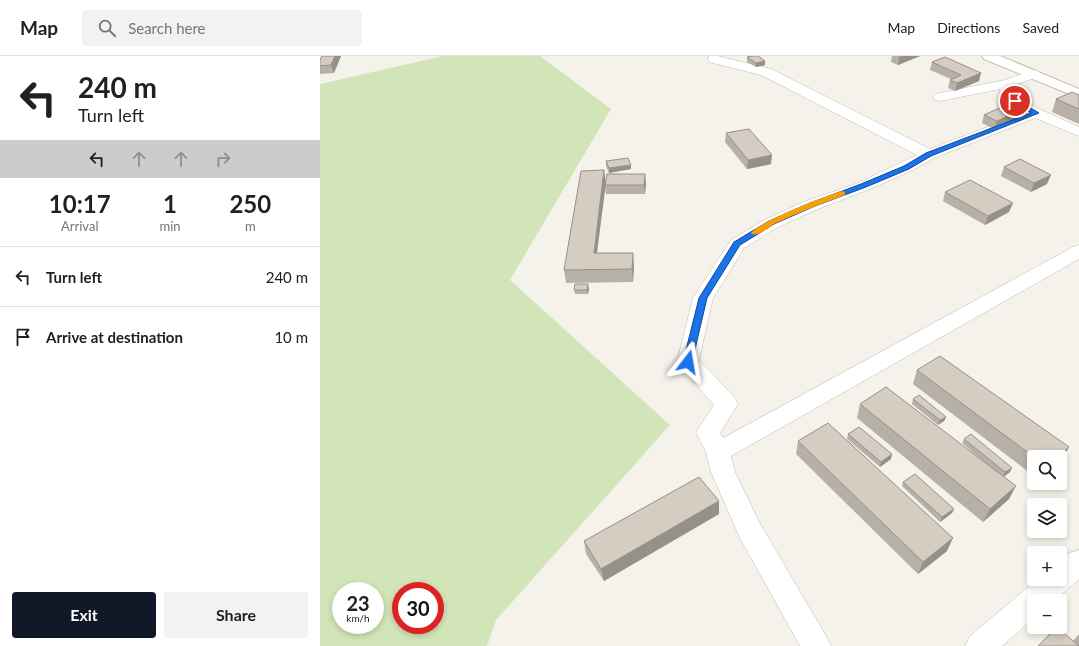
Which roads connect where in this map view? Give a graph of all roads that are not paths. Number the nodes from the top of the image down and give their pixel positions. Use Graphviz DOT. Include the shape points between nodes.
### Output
graph roads {
  1 [pos="989,56"];
  2 [pos="714,59"];
  3 [pos="1033,74"];
  4 [pos="1008,83"];
  5 [pos="1079,94"];
  6 [pos="940,97"];
  7 [pos="1036,113"];
  8 [pos="1079,132"];
  9 [pos="929,155"];
  10 [pos="1079,251"];
  11 [pos="718,452"];
  12 [pos="1079,562"];
  13 [pos="1067,572"];
  14 [pos="1050,586"];
  15 [pos="816,646"];
  16 [pos="980,646"];
  1 -- 3 [label="street"];
  2 -- 9 [label="street" via="766,72"];
  3 -- 4 [label="street"];
  3 -- 5 [label="street"];
  4 -- 6 [label="street"];
  4 -- 7 [label="street" via="1006,92 1010,97"];
  7 -- 8 [label="street"];
  7 -- 9 [label="street"];
  9 -- 11 [label="street" via="864,186 772,223 737,244 703,298 688,362 727,404 708,432"];
  10 -- 11 [label="street"];
  11 -- 15 [label="street" via="723,472 749,530"];
  12 -- 13 [label="street"];
  14 -- 16 [label="street"];
}
